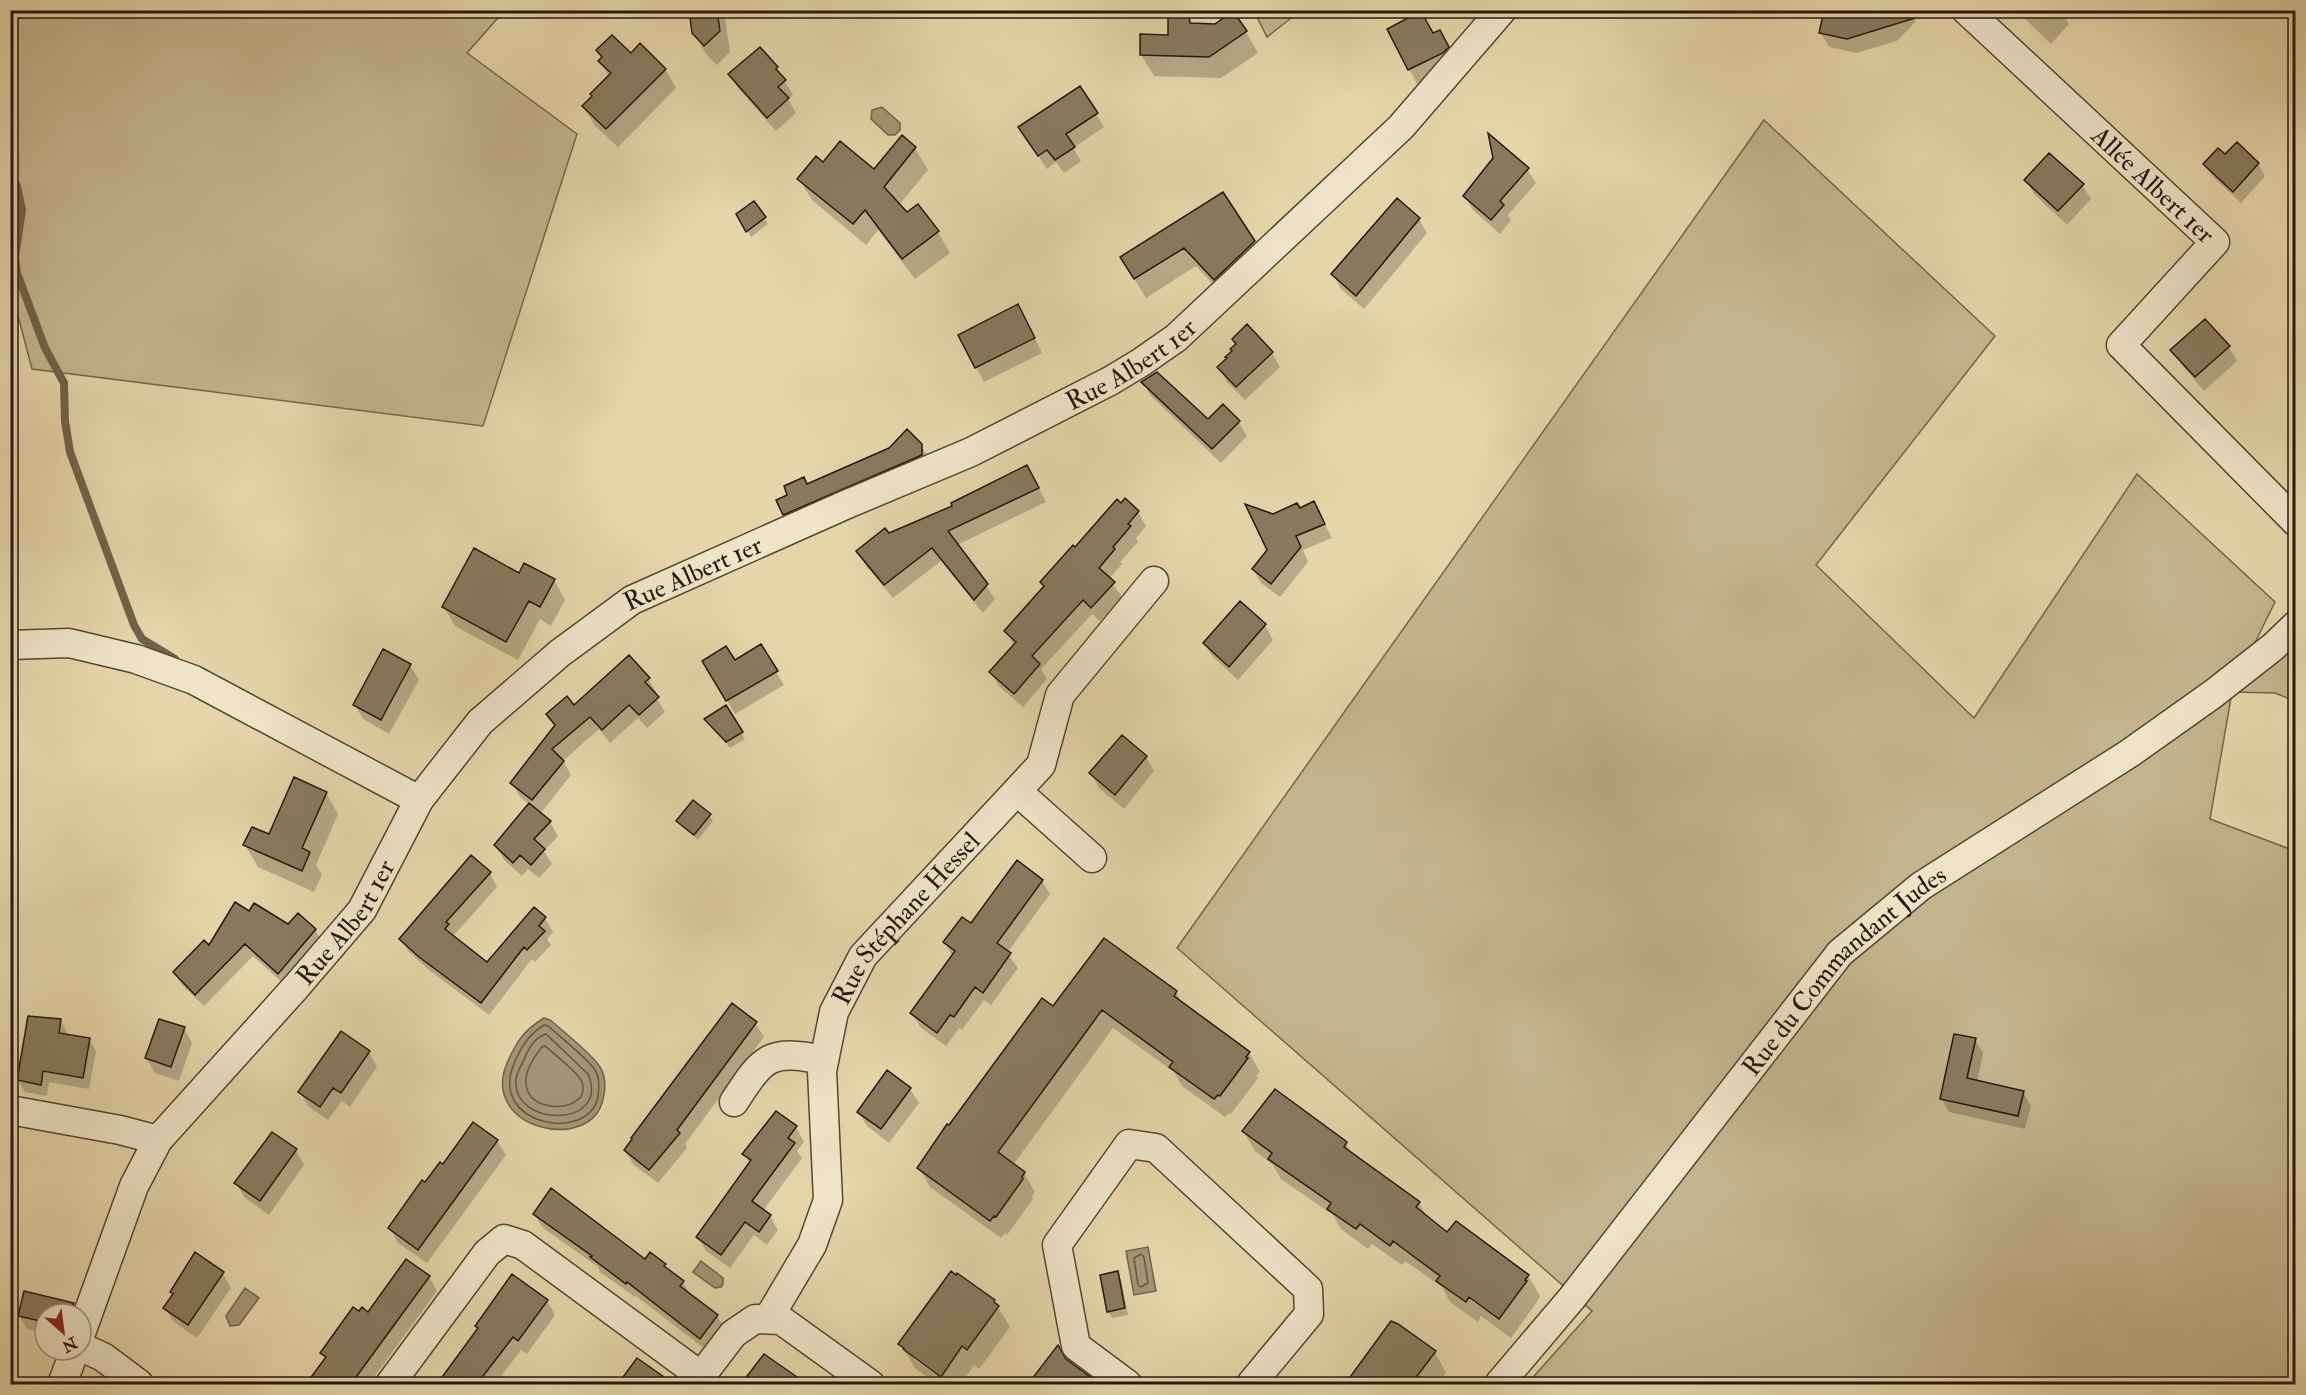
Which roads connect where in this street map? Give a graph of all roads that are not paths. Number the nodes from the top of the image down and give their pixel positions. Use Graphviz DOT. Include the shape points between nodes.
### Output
graph roads {
  1 [pos="1502,10"];
  2 [pos="1966,10"];
  3 [pos="2295,522"];
  4 [pos="1154,581"];
  5 [pos="2295,625"];
  6 [pos="10,645"];
  7 [pos="1018,792"];
  8 [pos="419,800"];
  9 [pos="1092,858"];
  10 [pos="824,1060"];
  11 [pos="734,1102"];
  12 [pos="10,1110"];
  13 [pos="158,1140"];
  14 [pos="92,1302"];
  15 [pos="768,1320"];
  16 [pos="93,1352"];
  17 [pos="70,1362"];
  18 [pos="698,1381"];
  19 [pos="62,1384"];
  20 [pos="139,1384"];
  21 [pos="390,1384"];
  22 [pos="870,1384"];
  23 [pos="1126,1384"];
  24 [pos="1251,1384"];
  25 [pos="1499,1384"];
  1 -- 8 [label="street, Rue Albert 1er" via="1401,127 1176,338 1110,381 972,452 632,600 560,653 480,722"];
  2 -- 3 [label="street, Allée Albert 1er" via="2215,242 2121,345"];
  4 -- 7 [label="street, Rue Stéphane Hessel" via="1060,695 1041,765"];
  5 -- 25 [label="street, Rue du Commandant Judes" via="2273,647 2130,753 1921,886 1840,953 1572,1298"];
  6 -- 8 [label="street" via="69,643 136,659 194,680"];
  7 -- 9 [label="street"];
  7 -- 10 [label="street, Rue Stéphane Hessel" via="863,956 834,1012"];
  8 -- 13 [label="street, Rue Albert 1er" via="362,910"];
  10 -- 11 [label="street" via="776,1055 755,1070"];
  10 -- 15 [label="street, Rue Stéphane Hessel" via="828,1200 812,1245"];
  12 -- 13 [label="street"];
  13 -- 14 [label="street, Rue Albert 1er" via="134,1186"];
  15 -- 18 [label="street" via="755,1319 733,1334"];
  15 -- 22 [label="street" via="781,1320"];
  16 -- 20 [label="street"];
  17 -- 19 [label="street"];
  18 -- 21 [label="street" via="523,1245 504,1239 487,1252"];
  23 -- 24 [label="street" via="1076,1346 1057,1245 1129,1144 1156,1148 1308,1289 1309,1314"];
}
